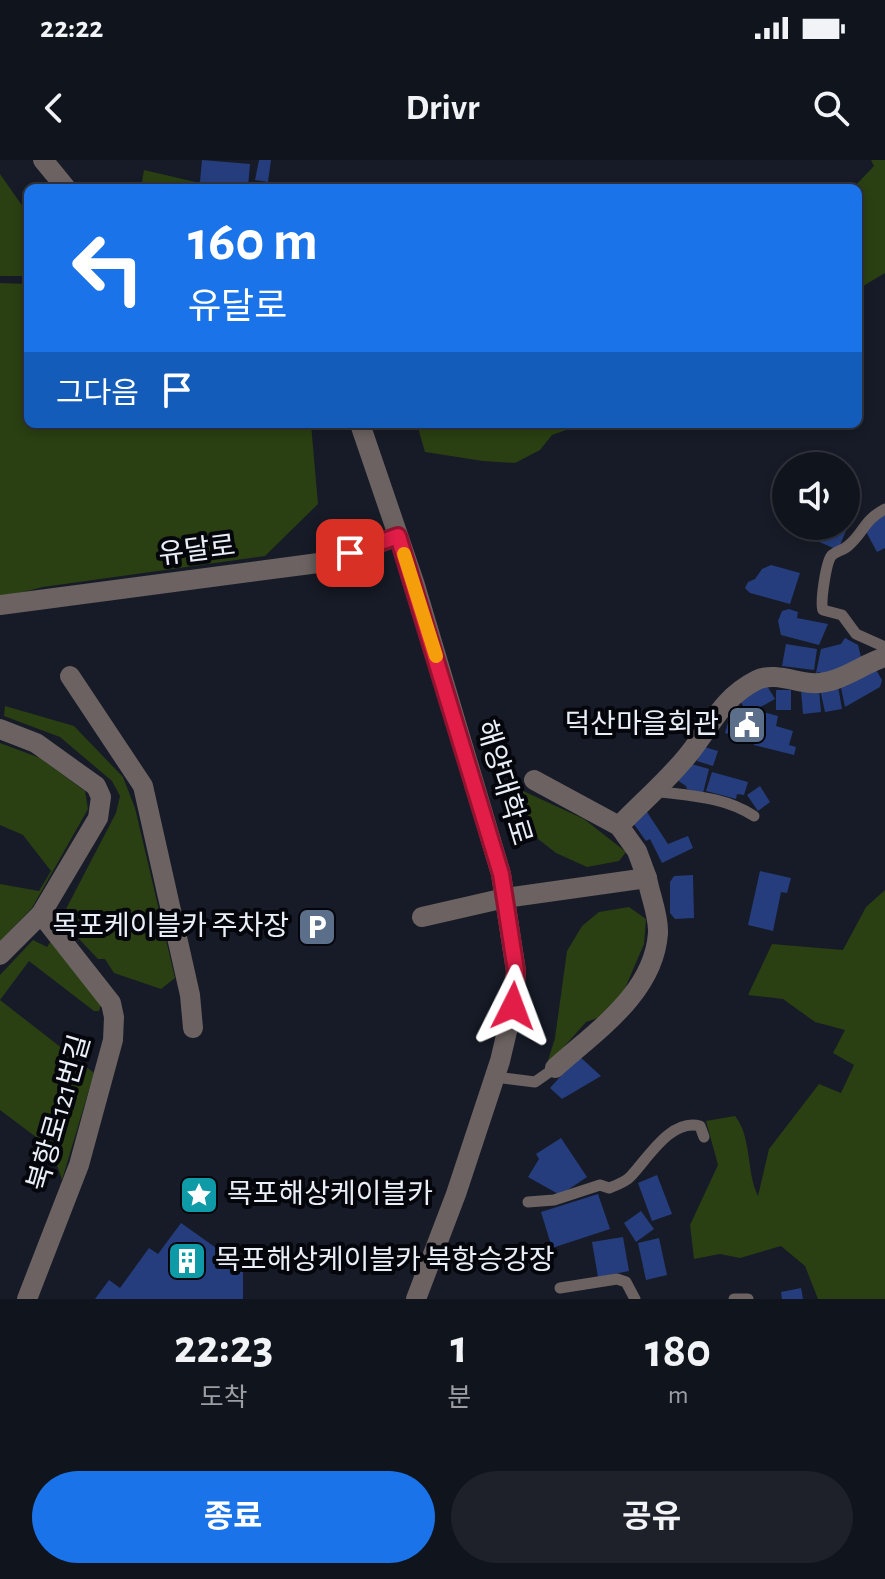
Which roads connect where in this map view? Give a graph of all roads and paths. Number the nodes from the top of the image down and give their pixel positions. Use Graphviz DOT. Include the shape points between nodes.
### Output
graph roads {
  1 [pos="43,160"];
  2 [pos="63,184"];
  3 [pos="361,428"];
  4 [pos="885,509"];
  5 [pos="398,536"];
  6 [pos="0,605"];
  7 [pos="885,647"];
  8 [pos="885,657"];
  9 [pos="70,676"];
  10 [pos="0,729"];
  11 [pos="534,780"];
  12 [pos="653,791"];
  13 [pos="754,816"];
  14 [pos="619,826"];
  15 [pos="647,878"];
  16 [pos="505,898"];
  17 [pos="41,914"];
  18 [pos="422,917"];
  19 [pos="0,955"];
  20 [pos="193,1028"];
  21 [pos="555,1068"];
  22 [pos="495,1077"];
  23 [pos="704,1137"];
  24 [pos="528,1202"];
  25 [pos="560,1288"];
  26 [pos="27,1299"];
  27 [pos="416,1299"];
  28 [pos="635,1299"];
  29 [pos="734,1299"];
  30 [pos="748,1299"];
  1 -- 2 [label="street"];
  3 -- 5 [label="street, 해양대학로"];
  4 -- 7 [label="lane" via="869,517 851,544 832,555 820,601 823,610 842,615 856,634"];
  5 -- 6 [label="street, 유달로" via="326,562"];
  5 -- 16 [label="street, 해양대학로"];
  8 -- 12 [label="street" via="837,680 759,678 719,708 688,756"];
  9 -- 20 [label="street" via="143,786"];
  10 -- 17 [label="street" via="36,743 96,786 101,797 98,818"];
  11 -- 14 [label="street"];
  12 -- 13 [label="lane" via="719,799"];
  12 -- 14 [label="street"];
  14 -- 15 [label="street"];
  15 -- 16 [label="street"];
  15 -- 21 [label="street" via="658,932 645,980 619,1012"];
  16 -- 18 [label="street"];
  16 -- 22 [label="street, 해양대학로" via="516,971"];
  17 -- 19 [label="street"];
  17 -- 26 [label="street, 북항로121번길" via="111,1003 114,1017 113,1040 79,1165"];
  21 -- 22 [label="lane" via="535,1082"];
  22 -- 27 [label="street, 해양대학로"];
  23 -- 24 [label="lane" via="700,1126 692,1124 671,1133 629,1179 609,1188 600,1185 554,1200"];
  25 -- 28 [label="lane" via="617,1279 626,1282"];
  29 -- 30 [label="lane"];
}
